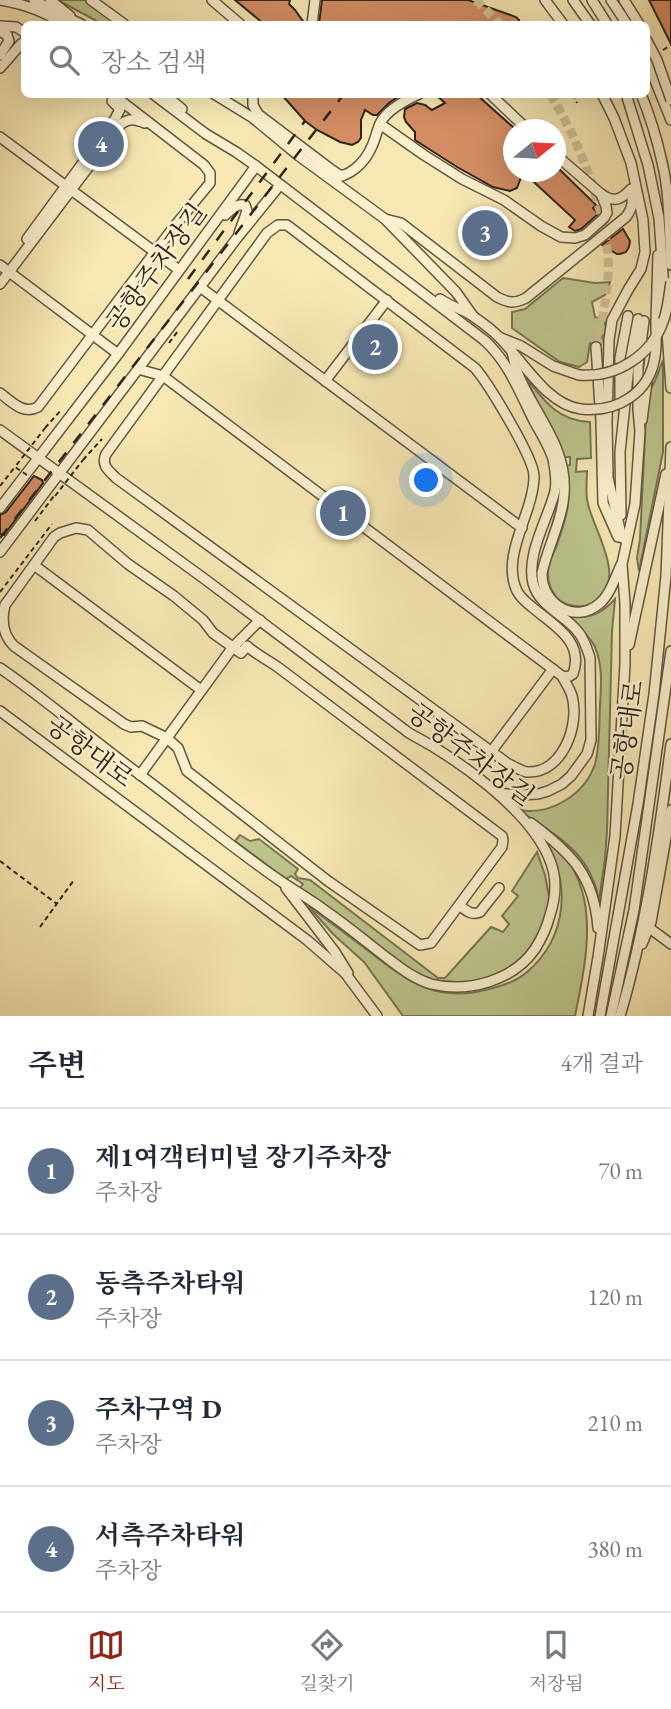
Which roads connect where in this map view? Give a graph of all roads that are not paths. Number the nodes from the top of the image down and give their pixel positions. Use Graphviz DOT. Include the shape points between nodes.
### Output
graph roads {
  1 [pos="1,0"];
  2 [pos="19,0"];
  3 [pos="34,0"];
  4 [pos="91,0"];
  5 [pos="212,0"];
  6 [pos="315,0"];
  7 [pos="545,0"];
  8 [pos="573,0"];
  9 [pos="592,0"];
  10 [pos="611,0"];
  11 [pos="624,0"];
  12 [pos="50,5"];
  13 [pos="57,21"];
  14 [pos="74,21"];
  15 [pos="120,21"];
  16 [pos="236,21"];
  17 [pos="312,21"];
  18 [pos="558,21"];
  19 [pos="588,21"];
  20 [pos="605,21"];
  21 [pos="625,21"];
  22 [pos="637,21"];
  23 [pos="0,26"];
  24 [pos="21,30"];
  25 [pos="0,31"];
  26 [pos="21,45"];
  27 [pos="650,47"];
  28 [pos="0,55"];
  29 [pos="0,68"];
  30 [pos="650,68"];
  31 [pos="110,98"];
  32 [pos="117,98"];
  33 [pos="158,98"];
  34 [pos="169,98"];
  35 [pos="221,98"];
  36 [pos="254,98"];
  37 [pos="255,98"];
  38 [pos="409,98"];
  39 [pos="494,98"];
  40 [pos="604,98"];
  41 [pos="627,98"];
  42 [pos="642,98"];
  43 [pos="671,100"];
  44 [pos="253,118"];
  45 [pos="516,119"];
  46 [pos="671,120"];
  47 [pos="380,124"];
  48 [pos="153,126"];
  49 [pos="621,134"];
  50 [pos="0,137"];
  51 [pos="219,142"];
  52 [pos="566,164"];
  53 [pos="256,166"];
  54 [pos="345,175"];
  55 [pos="330,178"];
  56 [pos="280,185"];
  57 [pos="69,188"];
  58 [pos="631,189"];
  59 [pos="601,194"];
  60 [pos="660,218"];
  61 [pos="385,219"];
  62 [pos="216,221"];
  63 [pos="237,237"];
  64 [pos="369,251"];
  65 [pos="155,253"];
  66 [pos="671,265"];
  67 [pos="4,270"];
  68 [pos="179,270"];
  69 [pos="671,282"];
  70 [pos="0,284"];
  71 [pos="200,287"];
  72 [pos="387,300"];
  73 [pos="218,301"];
  74 [pos="473,316"];
  75 [pos="92,335"];
  76 [pos="499,337"];
  77 [pos="596,348"];
  78 [pos="512,352"];
  79 [pos="118,354"];
  80 [pos="138,369"];
  81 [pos="163,376"];
  82 [pos="325,381"];
  83 [pos="671,388"];
  84 [pos="0,393"];
  85 [pos="0,430"];
  86 [pos="671,447"];
  87 [pos="671,454"];
  88 [pos="38,458"];
  89 [pos="59,474"];
  90 [pos="0,508"];
  91 [pos="522,528"];
  92 [pos="622,538"];
  93 [pos="0,552"];
  94 [pos="624,552"];
  95 [pos="622,564"];
  96 [pos="34,565"];
  97 [pos="260,620"];
  98 [pos="233,647"];
  99 [pos="671,651"];
  100 [pos="625,664"];
  101 [pos="0,668"];
  102 [pos="553,669"];
  103 [pos="562,676"];
  104 [pos="201,690"];
  105 [pos="0,710"];
  106 [pos="167,738"];
  107 [pos="671,744"];
  108 [pos="491,752"];
  109 [pos="140,775"];
  110 [pos="496,793"];
  111 [pos="671,810"];
  112 [pos="523,817"];
  113 [pos="278,879"];
  114 [pos="499,888"];
  115 [pos="460,905"];
  116 [pos="649,928"];
  117 [pos="671,944"];
  118 [pos="598,957"];
  119 [pos="631,976"];
  120 [pos="360,992"];
  121 [pos="377,1016"];
  122 [pos="588,1016"];
  123 [pos="600,1016"];
  124 [pos="611,1016"];
  125 [pos="620,1016"];
  1 -- 13 [label="street" via="32,7"];
  2 -- 12 [label="street"];
  3 -- 12 [label="street"];
  4 -- 15 [label="street"];
  5 -- 16 [label="street"];
  6 -- 17 [label="street"];
  7 -- 18 [label="street"];
  8 -- 19 [label="street"];
  9 -- 20 [label="street"];
  10 -- 21 [label="street"];
  11 -- 22 [label="street"];
  12 -- 14 [label="street"];
  23 -- 24 [label="street"];
  25 -- 28 [label="street" via="9,41"];
  26 -- 29 [label="street"];
  27 -- 43 [label="street, bridge"];
  30 -- 46 [label="street"];
  31 -- 57 [label="street" via="119,112"];
  32 -- 48 [label="street"];
  33 -- 51 [label="street"];
  34 -- 51 [label="street"];
  35 -- 44 [label="street"];
  36 -- 44 [label="street" via="250,107"];
  37 -- 54 [label="street" via="258,114"];
  38 -- 47 [label="street"];
  39 -- 45 [label="street"];
  40 -- 49 [label="street"];
  41 -- 60 [label="street"];
  42 -- 66 [label="street" via="663,164"];
  44 -- 55 [label="street"];
  47 -- 54 [label="street" via="371,149 355,170"];
  47 -- 59 [label="street" via="561,237 585,235 604,218 607,213"];
  48 -- 57 [label="street" via="134,119 121,124"];
  48 -- 65 [label="street" via="210,173 210,183"];
  49 -- 58 [label="street" via="618,146"];
  49 -- 92 [label="street" via="631,163 645,252 641,269 612,320 609,340 608,478"];
  50 -- 57 [label="street"];
  51 -- 53 [label="street"];
  52 -- 59 [label="street"];
  53 -- 56 [label="street"];
  53 -- 62 [label="street, 공항주차장길"];
  54 -- 55 [label="street"];
  55 -- 61 [label="street"];
  56 -- 63 [label="street, 공항주차장길"];
  56 -- 64 [label="street"];
  57 -- 65 [label="street"];
  57 -- 67 [label="street"];
  58 -- 59 [label="street" via="619,200"];
  58 -- 61 [label="street" via="633,201 626,217 515,303 497,297 401,223"];
  60 -- 78 [label="street, bridge" via="655,356 651,373 633,397 600,410 567,406 546,391"];
  60 -- 83 [label="street"];
  61 -- 74 [label="street" via="456,292"];
  62 -- 63 [label="street" via="234,207 245,205"];
  62 -- 68 [label="street, 공항주차장길"];
  63 -- 71 [label="street, 공항주차장길"];
  64 -- 74 [label="street"];
  64 -- 110 [label="street" via="493,347 552,456 556,488 531,569 537,594 574,627 586,645 591,671 591,740 587,754 562,784 538,794"];
  65 -- 68 [label="street"];
  65 -- 75 [label="street"];
  67 -- 70 [label="street"];
  67 -- 75 [label="street"];
  68 -- 79 [label="street, 공항주차장길"];
  69 -- 76 [label="street, bridge" via="656,337 626,366 612,372 579,375"];
  71 -- 73 [label="street"];
  71 -- 80 [label="street, 공항주차장길"];
  72 -- 73 [label="street" via="288,225 278,225 267,233"];
  72 -- 82 [label="street"];
  72 -- 91 [label="street" via="485,379 534,473"];
  73 -- 81 [label="street"];
  73 -- 82 [label="street"];
  74 -- 76 [label="street"];
  75 -- 79 [label="street"];
  75 -- 84 [label="street" via="38,407 27,410"];
  76 -- 78 [label="street"];
  77 -- 94 [label="street" via="603,503"];
  78 -- 95 [label="street" via="563,467 562,508 542,573 546,594 568,611 594,607 604,599"];
  79 -- 88 [label="street, 공항주차장길"];
  80 -- 81 [label="street"];
  80 -- 89 [label="street, 공항주차장길"];
  81 -- 102 [label="street"];
  81 -- 108 [label="street" via="106,454 104,466"];
  82 -- 91 [label="street"];
  85 -- 88 [label="street, 공항주차장길"];
  86 -- 87 [label="street, 공항대로"];
  87 -- 100 [label="street"];
  87 -- 123 [label="street, 공항대로" via="666,576 654,694"];
  88 -- 89 [label="street, 공항주차장길"];
  88 -- 90 [label="street, 공항주차장길"];
  89 -- 93 [label="street, 공항주차장길"];
  89 -- 97 [label="street, 공항주차장길"];
  91 -- 103 [label="street" via="512,559 517,593 571,642 576,666 573,674"];
  92 -- 94 [label="street"];
  92 -- 94 [label="street" via="620,452 637,318 640,431 635,504"];
  94 -- 95 [label="street"];
  95 -- 100 [label="street"];
  96 -- 98 [label="street" via="60,533 88,530"];
  96 -- 104 [label="street"];
  96 -- 106 [label="street" via="5,605 7,639 124,724 142,726"];
  97 -- 98 [label="street"];
  97 -- 110 [label="street, 공항주차장길"];
  98 -- 104 [label="street"];
  98 -- 115 [label="street" via="241,653 247,646 279,668 502,836 502,847"];
  99 -- 124 [label="street" via="634,911"];
  100 -- 118 [label="street" via="615,836"];
  101 -- 109 [label="street, 공항주차장길"];
  102 -- 103 [label="street"];
  102 -- 108 [label="street"];
  103 -- 108 [label="street" via="572,696 571,733 555,762 526,772"];
  104 -- 106 [label="street"];
  105 -- 120 [label="street, 공항대로" via="307,940"];
  106 -- 109 [label="street"];
  106 -- 115 [label="street" via="178,748 187,771 328,881 421,945 435,940"];
  107 -- 119 [label="street" via="655,862"];
  109 -- 113 [label="street, 공항주차장길"];
  110 -- 112 [label="street, 공항주차장길"];
  111 -- 116 [label="street"];
  112 -- 113 [label="street, 공항주차장길" via="551,860 556,888 551,912 534,951 515,970 474,986 438,985 411,976"];
  112 -- 118 [label="street" via="570,854 586,879 596,912"];
  113 -- 120 [label="street"];
  114 -- 115 [label="street" via="476,914"];
  116 -- 117 [label="street"];
  116 -- 119 [label="street"];
  118 -- 122 [label="street"];
  119 -- 125 [label="street"];
  120 -- 121 [label="street, 공항대로"];
}
